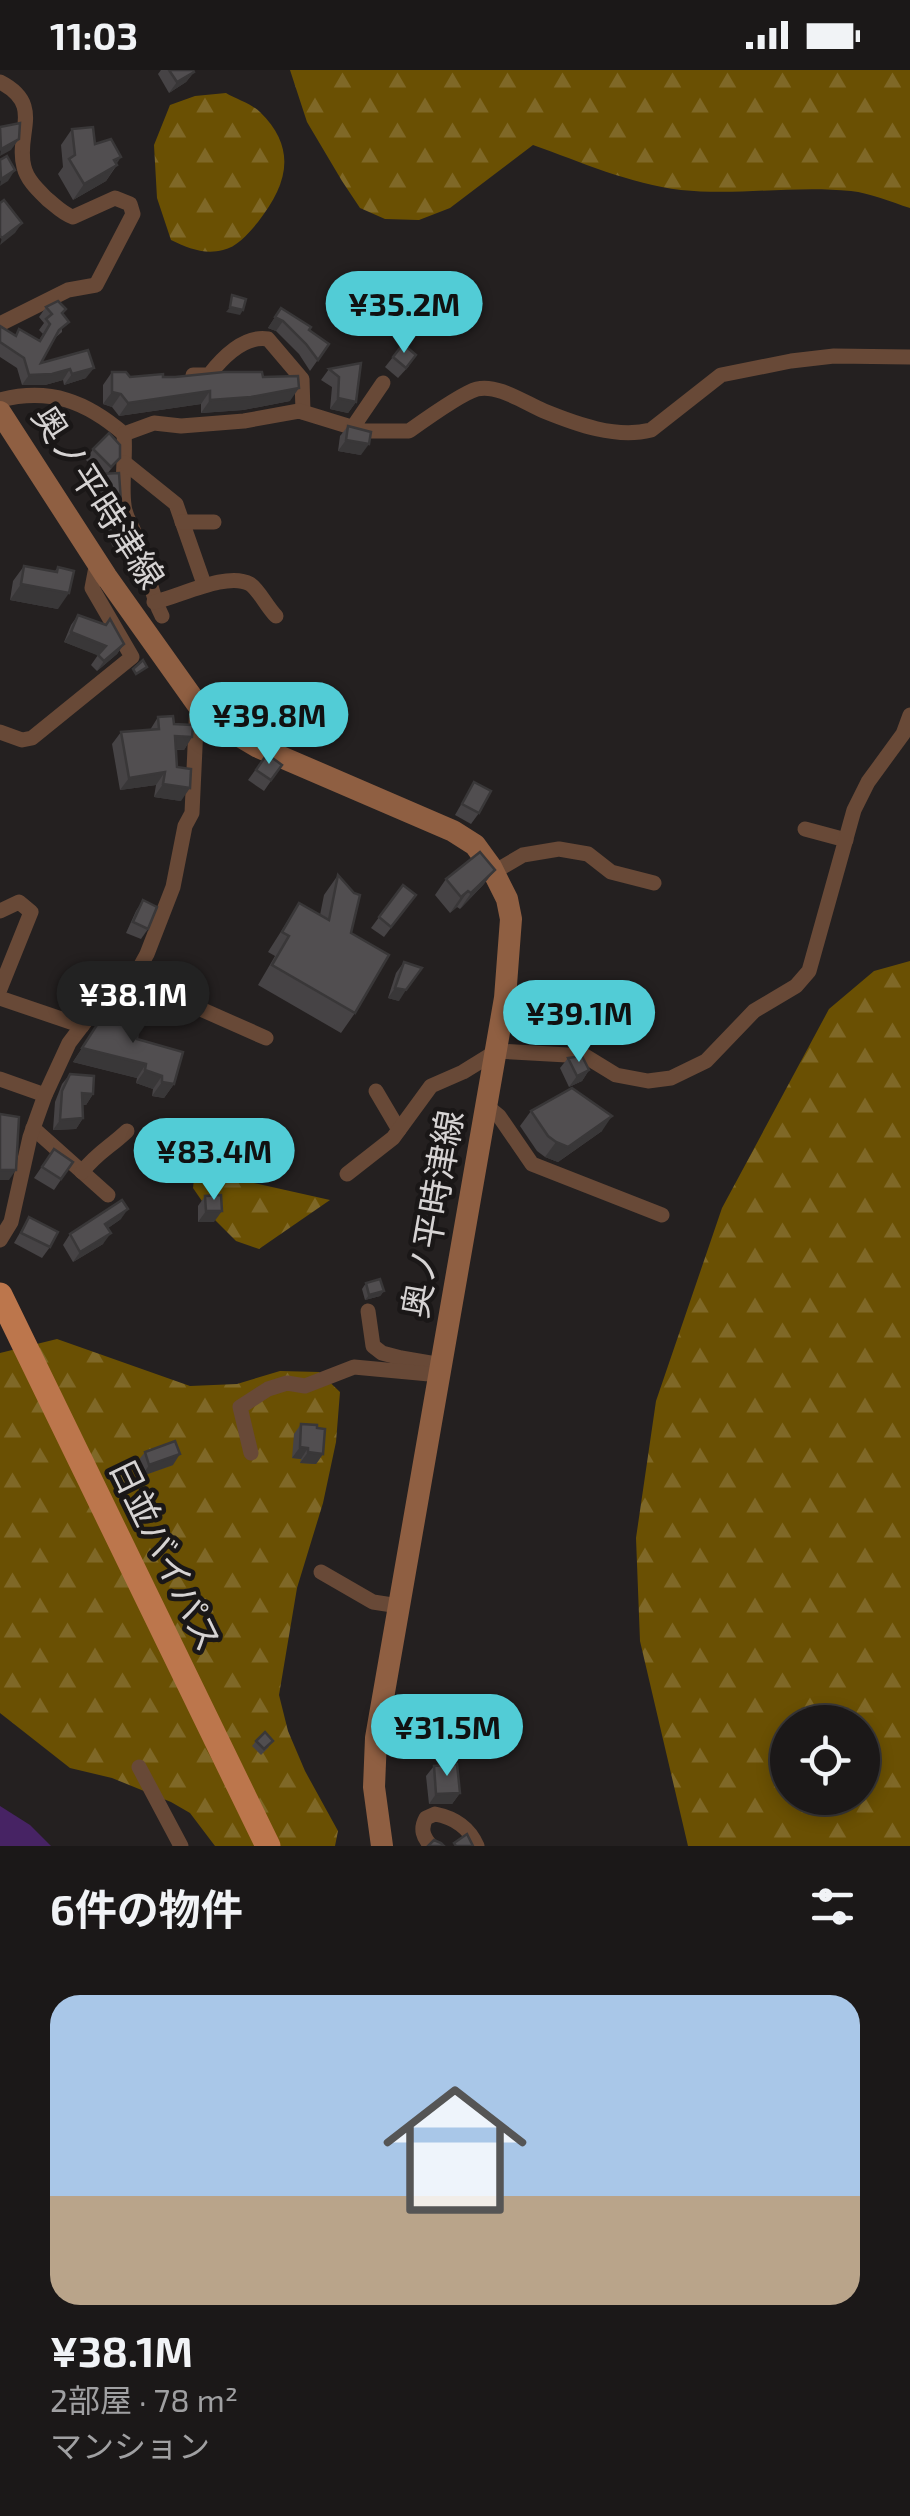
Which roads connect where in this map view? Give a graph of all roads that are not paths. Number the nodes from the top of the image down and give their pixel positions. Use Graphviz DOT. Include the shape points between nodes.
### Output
graph roads {
  1 [pos="0,82"];
  2 [pos="0,324"];
  3 [pos="910,357"];
  4 [pos="179,377"];
  5 [pos="383,383"];
  6 [pos="0,400"];
  7 [pos="0,412"];
  8 [pos="303,412"];
  9 [pos="353,427"];
  10 [pos="124,434"];
  11 [pos="125,463"];
  12 [pos="182,522"];
  13 [pos="214,522"];
  14 [pos="97,562"];
  15 [pos="204,584"];
  16 [pos="276,616"];
  17 [pos="197,704"];
  18 [pos="910,715"];
  19 [pos="0,732"];
  20 [pos="805,830"];
  21 [pos="846,840"];
  22 [pos="494,872"];
  23 [pos="654,883"];
  24 [pos="0,911"];
  25 [pos="133,979"];
  26 [pos="0,989"];
  27 [pos="0,998"];
  28 [pos="82,1026"];
  29 [pos="266,1038"];
  30 [pos="497,1051"];
  31 [pos="0,1079"];
  32 [pos="376,1091"];
  33 [pos="44,1095"];
  34 [pos="488,1107"];
  35 [pos="33,1128"];
  36 [pos="399,1130"];
  37 [pos="127,1131"];
  38 [pos="82,1172"];
  39 [pos="346,1174"];
  40 [pos="108,1195"];
  41 [pos="662,1215"];
  42 [pos="0,1240"];
  43 [pos="0,1295"];
  44 [pos="368,1311"];
  45 [pos="441,1370"];
  46 [pos="251,1453"];
  47 [pos="321,1572"];
  48 [pos="399,1606"];
  49 [pos="139,1767"];
  50 [pos="181,1846"];
  51 [pos="268,1846"];
  52 [pos="382,1846"];
  53 [pos="431,1846"];
  54 [pos="477,1846"];
  1 -- 2 [label="street" via="27,114 24,168 41,192 73,217 115,198 126,200 133,214 96,285 68,290"];
  3 -- 9 [label="street" via="834,356 721,375 640,433 601,429 477,389 410,431"];
  4 -- 8 [label="street" via="209,375 252,338 268,339 302,379"];
  5 -- 9 [label="street"];
  6 -- 10 [label="street" via="71,400 99,412"];
  7 -- 14 [label="main road, 奥ノ平時津線"];
  8 -- 9 [label="street"];
  8 -- 10 [label="street" via="154,423"];
  10 -- 11 [label="street"];
  11 -- 12 [label="street" via="176,504"];
  11 -- 15 [label="street" via="126,517 158,609"];
  12 -- 13 [label="street"];
  12 -- 15 [label="street"];
  14 -- 17 [label="main road, 奥ノ平時津線"];
  14 -- 19 [label="street" via="92,588 132,658 32,738"];
  15 -- 16 [label="street" via="253,586"];
  17 -- 22 [label="main road, 奥ノ平時津線" via="258,747 467,839"];
  17 -- 25 [label="street" via="192,813 173,887"];
  18 -- 21 [label="street" via="904,734 868,782"];
  20 -- 21 [label="street"];
  21 -- 30 [label="street" via="808,971 754,1011 706,1062 648,1081 616,1075 585,1056"];
  22 -- 23 [label="street" via="523,855 559,849 588,854 611,872"];
  22 -- 30 [label="main road, 奥ノ平時津線" via="510,920"];
  24 -- 26 [label="street" via="19,902 30,912"];
  25 -- 28 [label="street" via="124,996 94,1010"];
  25 -- 29 [label="street"];
  27 -- 28 [label="street"];
  28 -- 33 [label="street"];
  30 -- 34 [label="main road, 奥ノ平時津線"];
  30 -- 36 [label="street" via="431,1086"];
  31 -- 33 [label="street"];
  32 -- 36 [label="street"];
  33 -- 35 [label="street"];
  34 -- 41 [label="street" via="532,1164"];
  34 -- 45 [label="main road, 奥ノ平時津線"];
  35 -- 38 [label="street"];
  35 -- 42 [label="street" via="12,1222"];
  36 -- 39 [label="street"];
  37 -- 38 [label="street"];
  38 -- 40 [label="street"];
  43 -- 51 [label="highway, 日並バイパス"];
  44 -- 45 [label="street" via="373,1346"];
  45 -- 46 [label="street" via="354,1366 305,1386 268,1389 240,1407"];
  45 -- 48 [label="main road, 奥ノ平時津線"];
  47 -- 48 [label="street" via="373,1602"];
  48 -- 52 [label="main road, 奥ノ平時津線" via="376,1738"];
  49 -- 50 [label="street"];
  53 -- 54 [label="street" via="422,1826 435,1814 460,1824"];
}
